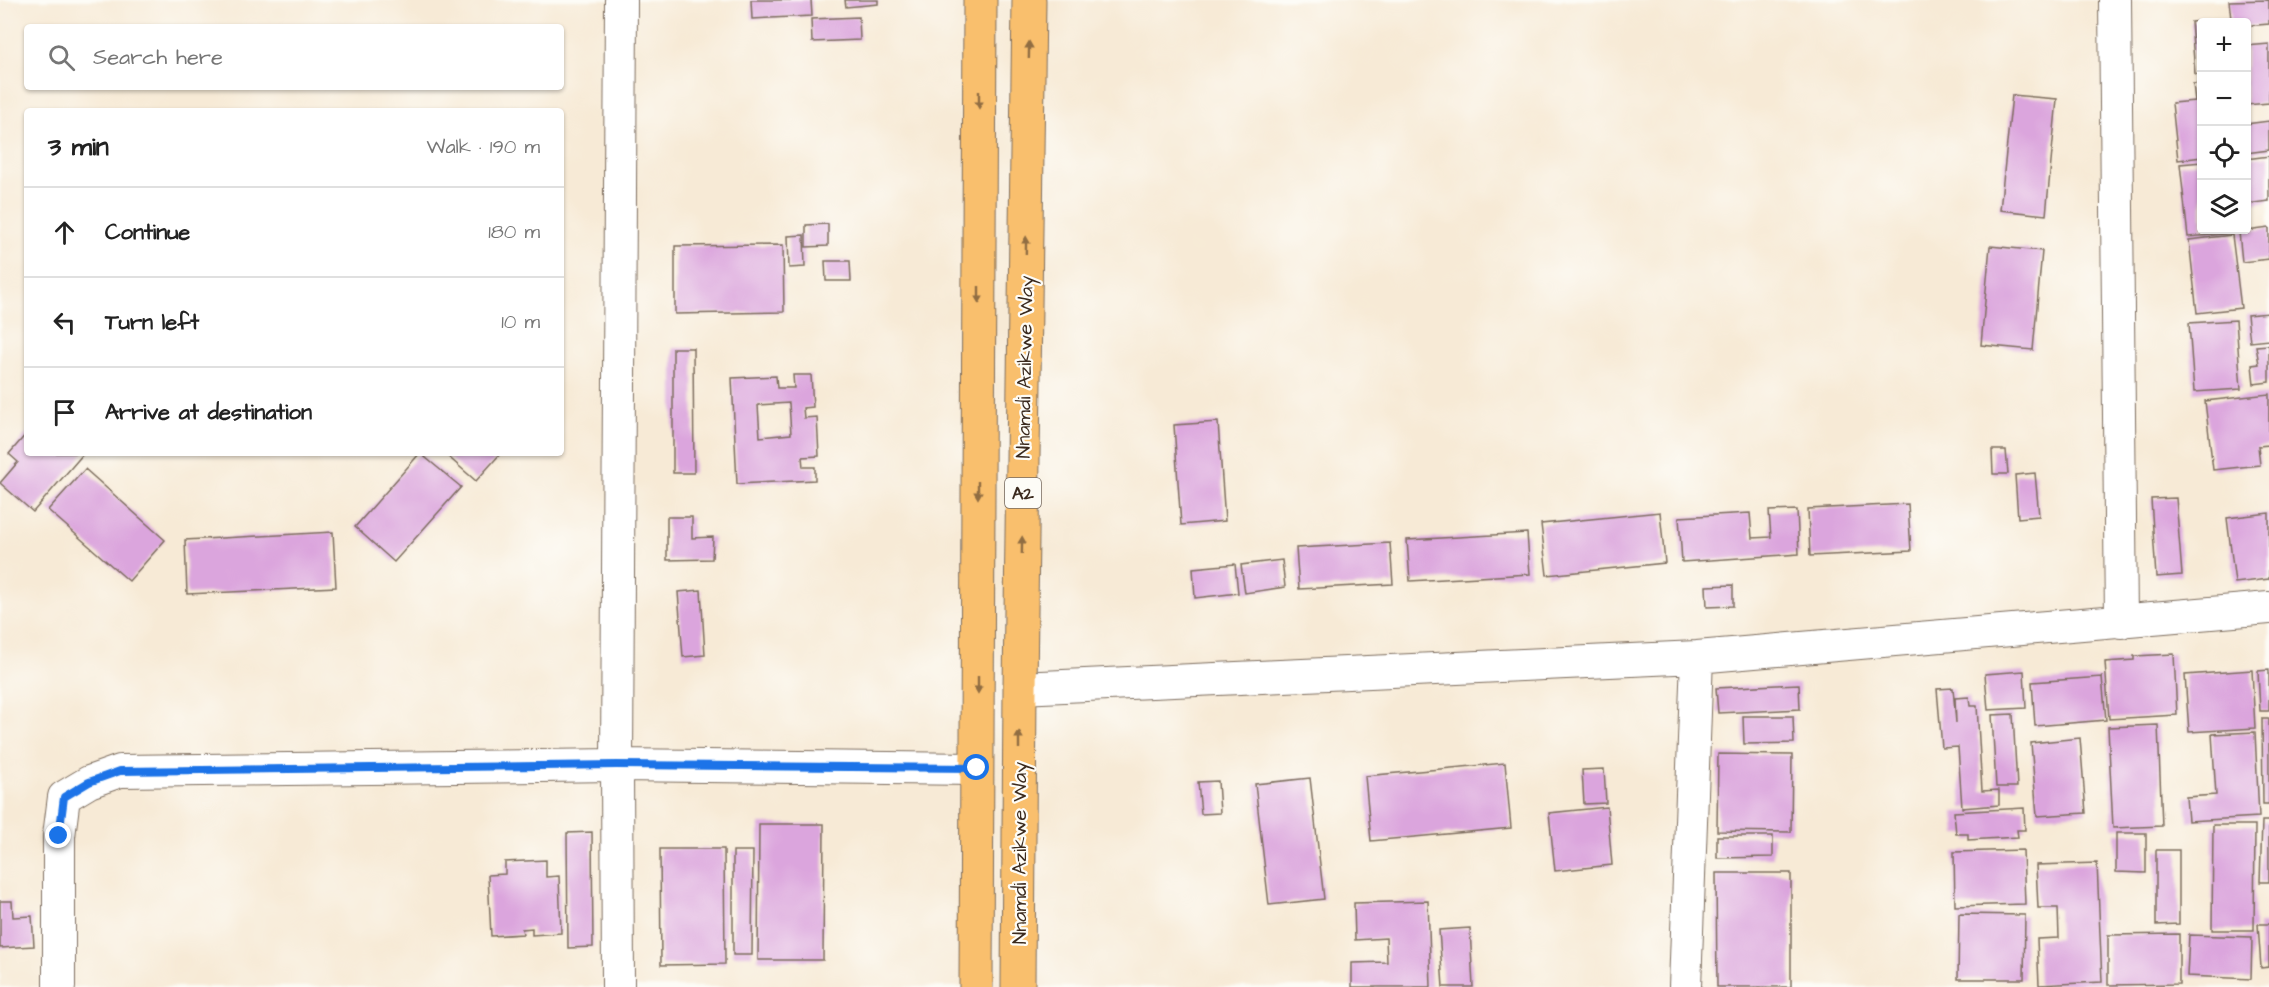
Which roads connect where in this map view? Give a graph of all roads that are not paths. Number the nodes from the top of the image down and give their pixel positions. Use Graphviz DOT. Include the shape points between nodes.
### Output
graph roads {
  1 [pos="621,0"];
  2 [pos="980,0"];
  3 [pos="1029,0"];
  4 [pos="2115,0"];
  5 [pos="2269,608"];
  6 [pos="2121,622"];
  7 [pos="1696,657"];
  8 [pos="1020,688"];
  9 [pos="617,765"];
  10 [pos="977,768"];
  11 [pos="59,987"];
  12 [pos="618,987"];
  13 [pos="976,987"];
  14 [pos="1018,987"];
  15 [pos="1684,987"];
  1 -- 9 [label="street"];
  2 -- 10 [label="highway, A2, one-way"];
  8 -- 3 [label="highway, Nnamdi Azikwe Way / A2, one-way"];
  4 -- 6 [label="street"];
  5 -- 6 [label="street"];
  6 -- 7 [label="street"];
  7 -- 8 [label="street"];
  7 -- 15 [label="street"];
  14 -- 8 [label="highway, Nnamdi Azikwe Way / A2, one-way"];
  9 -- 10 [label="street"];
  9 -- 11 [label="street" via="120,771 89,782 64,797 59,836"];
  9 -- 12 [label="street"];
  10 -- 13 [label="highway, A2"];
}
